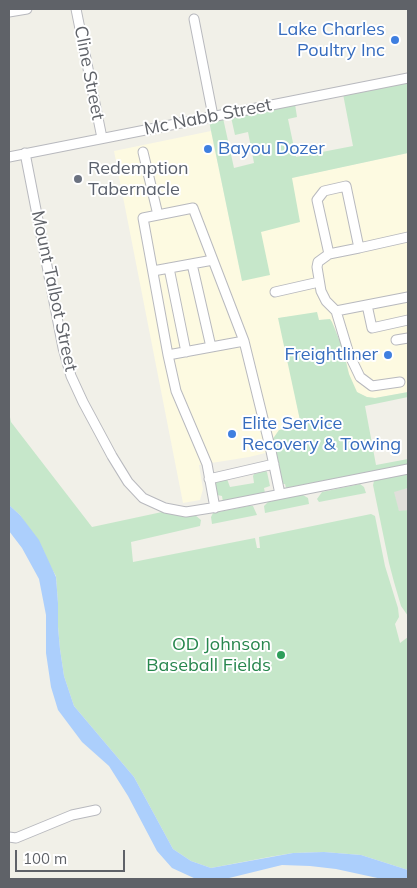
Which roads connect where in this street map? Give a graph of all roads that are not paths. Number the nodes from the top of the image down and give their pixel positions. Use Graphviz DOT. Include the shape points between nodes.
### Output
graph roads {
  1 [pos="27,9"];
  2 [pos="76,9"];
  3 [pos="9,12"];
  4 [pos="194,19"];
  5 [pos="408,78"];
  6 [pos="213,116"];
  7 [pos="102,138"];
  8 [pos="143,152"];
  9 [pos="25,153"];
  10 [pos="9,157"];
  11 [pos="158,215"];
  12 [pos="408,237"];
  13 [pos="359,248"];
  14 [pos="329,254"];
  15 [pos="213,260"];
  16 [pos="192,264"];
  17 [pos="169,268"];
  18 [pos="153,272"];
  19 [pos="319,282"];
  20 [pos="275,292"];
  21 [pos="408,297"];
  22 [pos="367,305"];
  23 [pos="336,311"];
  24 [pos="408,320"];
  25 [pos="408,338"];
  26 [pos="396,340"];
  27 [pos="244,341"];
  28 [pos="211,347"];
  29 [pos="186,352"];
  30 [pos="168,355"];
  31 [pos="400,382"];
  32 [pos="274,464"];
  33 [pos="408,469"];
  34 [pos="210,478"];
  35 [pos="280,494"];
  36 [pos="215,508"];
  37 [pos="96,810"];
  38 [pos="9,837"];
  1 -- 3 [label="street"];
  2 -- 7 [label="street, Cline Street"];
  4 -- 6 [label="street"];
  5 -- 6 [label="street, Mc Nabb Street"];
  6 -- 7 [label="street, Mc Nabb Street"];
  7 -- 9 [label="street, Mc Nabb Street"];
  8 -- 11 [label="street"];
  9 -- 10 [label="street, Mc Nabb Street"];
  9 -- 36 [label="street, Mount Talbot Street" via="64,348 71,376 83,402 128,482 143,498 165,508 186,512"];
  11 -- 15 [label="street" via="193,208"];
  11 -- 18 [label="street" via="143,218"];
  12 -- 13 [label="street"];
  13 -- 14 [label="street"];
  13 -- 14 [label="street" via="346,186 324,191 317,200"];
  14 -- 19 [label="street" via="318,262"];
  15 -- 16 [label="street"];
  15 -- 27 [label="street"];
  16 -- 17 [label="street"];
  16 -- 28 [label="street"];
  17 -- 18 [label="street"];
  17 -- 29 [label="street"];
  18 -- 30 [label="street"];
  19 -- 20 [label="street"];
  19 -- 23 [label="street" via="326,301"];
  21 -- 22 [label="street"];
  22 -- 23 [label="street"];
  22 -- 24 [label="street" via="372,328"];
  23 -- 31 [label="street" via="360,377 372,386"];
  25 -- 26 [label="street"];
  27 -- 28 [label="street"];
  27 -- 32 [label="street"];
  28 -- 29 [label="street"];
  29 -- 30 [label="street"];
  30 -- 34 [label="street" via="176,391"];
  32 -- 34 [label="street"];
  32 -- 35 [label="street"];
  33 -- 35 [label="street, Mount Talbot Street"];
  34 -- 36 [label="street"];
  35 -- 36 [label="street, Mount Talbot Street"];
  37 -- 38 [label="street" via="72,815 16,838"];
}
